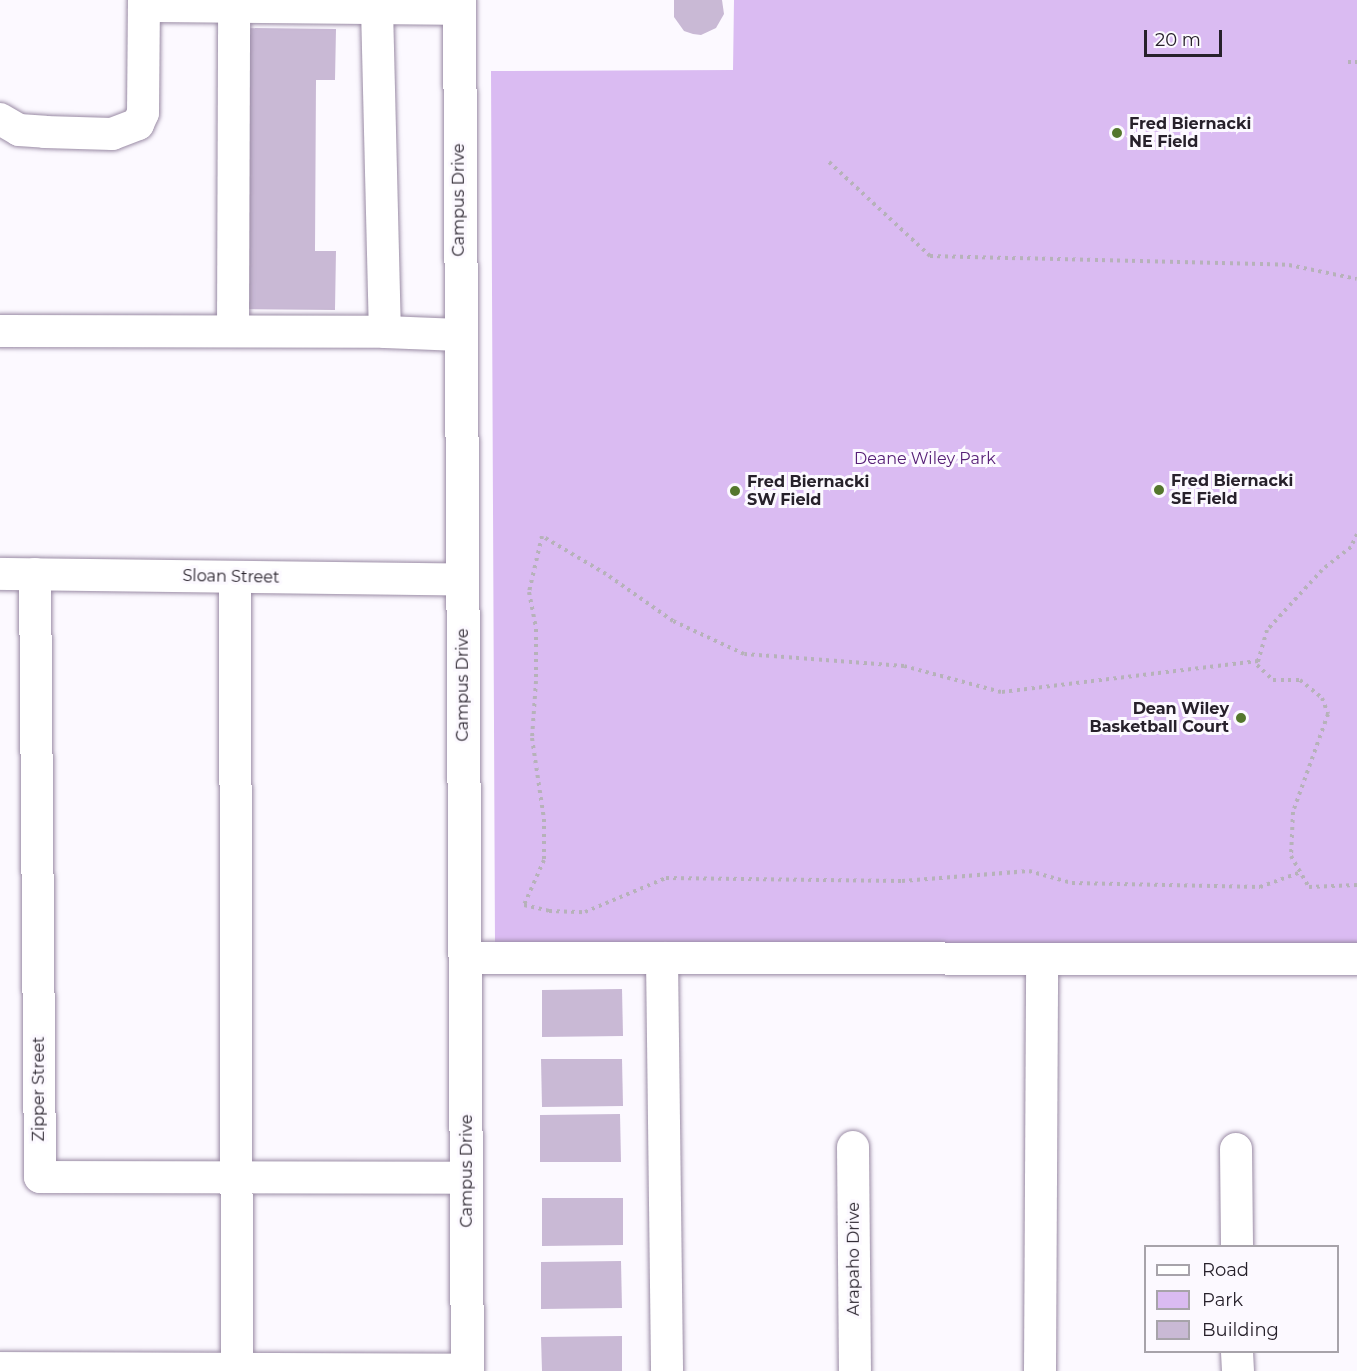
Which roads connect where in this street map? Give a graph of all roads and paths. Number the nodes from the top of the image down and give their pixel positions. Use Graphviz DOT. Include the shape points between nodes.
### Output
graph roads {
  1 [pos="144,3"];
  2 [pos="327,3"];
  3 [pos="248,4"];
  4 [pos="459,4"];
  5 [pos="377,8"];
  6 [pos="1348,62"];
  7 [pos="1357,62"];
  8 [pos="0,119"];
  9 [pos="830,162"];
  10 [pos="1357,279"];
  11 [pos="0,331"];
  12 [pos="232,332"];
  13 [pos="385,332"];
  14 [pos="460,335"];
  15 [pos="1357,534"];
  16 [pos="0,574"];
  17 [pos="35,574"];
  18 [pos="235,577"];
  19 [pos="463,580"];
  20 [pos="1258,661"];
  21 [pos="1301,872"];
  22 [pos="1357,885"];
  23 [pos="465,958"];
  24 [pos="662,958"];
  25 [pos="1042,959"];
  26 [pos="1357,959"];
  27 [pos="853,1147"];
  28 [pos="1236,1149"];
  29 [pos="238,1178"];
  30 [pos="467,1178"];
  31 [pos="1237,1245"];
  32 [pos="1238,1353"];
  33 [pos="0,1368"];
  34 [pos="237,1369"];
  35 [pos="467,1371"];
  36 [pos="667,1371"];
  37 [pos="855,1371"];
  38 [pos="1040,1371"];
  39 [pos="1238,1371"];
  1 -- 3 [label="street"];
  1 -- 8 [label="street" via="143,113 138,124 112,134 45,132 19,130"];
  2 -- 3 [label="street"];
  2 -- 5 [label="street"];
  3 -- 12 [label="street"];
  4 -- 5 [label="street"];
  4 -- 14 [label="main road, Campus Drive"];
  5 -- 13 [label="street"];
  6 -- 7 [label="path"];
  9 -- 10 [label="path" via="930,256 1289,266"];
  11 -- 12 [label="street"];
  12 -- 13 [label="street"];
  13 -- 14 [label="street"];
  14 -- 19 [label="main road, Campus Drive"];
  15 -- 20 [label="path" via="1351,547 1322,570 1267,630"];
  16 -- 17 [label="street, Sloan Street"];
  17 -- 18 [label="street, Sloan Street"];
  17 -- 29 [label="street, Zipper Street" via="40,1177"];
  18 -- 19 [label="street, Sloan Street"];
  18 -- 29 [label="street"];
  19 -- 23 [label="main road, Campus Drive"];
  20 -- 21 [label="path" via="1257,665 1273,680 1300,680 1322,698 1328,714 1293,812 1291,856"];
  20 -- 21 [label="path" via="1001,692 904,666 744,654 673,621 542,536 529,592 536,629 532,738 544,819 544,860 524,905 549,911 585,912 666,878 902,881 1029,871 1072,883 1260,887"];
  21 -- 22 [label="path" via="1310,887"];
  23 -- 24 [label="street"];
  23 -- 30 [label="main road, Campus Drive"];
  24 -- 25 [label="street"];
  24 -- 36 [label="street"];
  25 -- 26 [label="street"];
  25 -- 38 [label="street"];
  27 -- 37 [label="street, Arapaho Drive"];
  28 -- 31 [label="street"];
  29 -- 30 [label="street, Zipper Street"];
  29 -- 34 [label="street"];
  30 -- 35 [label="main road, Campus Drive"];
  32 -- 39 [label="street"];
  33 -- 34 [label="street"];
  34 -- 35 [label="street"];
}
